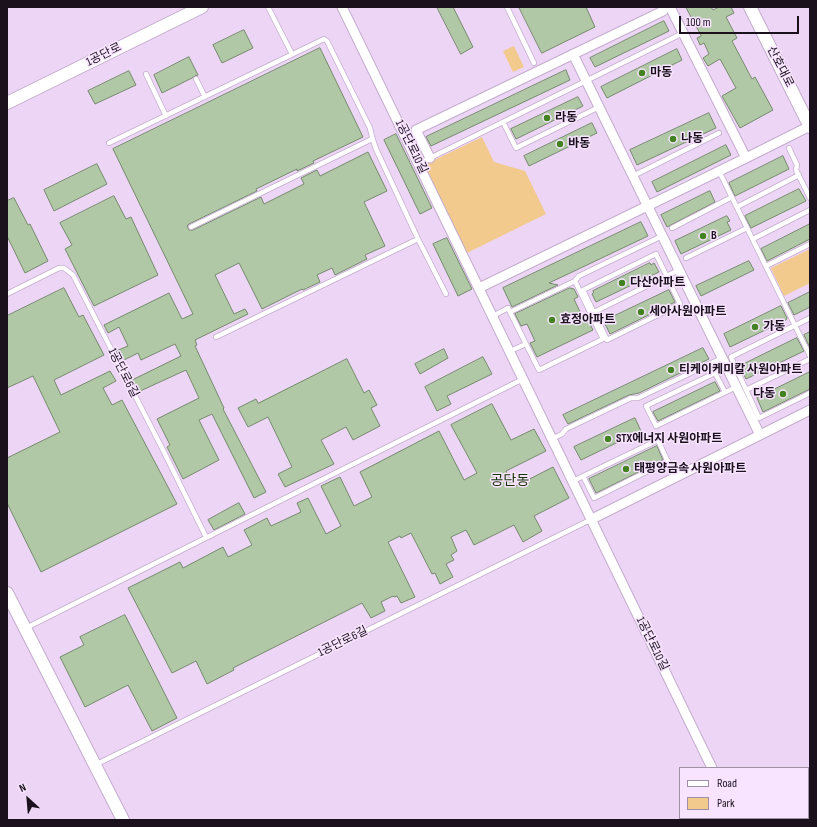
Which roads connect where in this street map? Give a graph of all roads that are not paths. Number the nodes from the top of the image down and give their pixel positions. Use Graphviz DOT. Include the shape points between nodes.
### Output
graph roads {
  1 [pos="202,7"];
  2 [pos="268,7"];
  3 [pos="342,7"];
  4 [pos="506,7"];
  5 [pos="750,7"];
  6 [pos="757,7"];
  7 [pos="666,9"];
  8 [pos="683,33"];
  9 [pos="292,54"];
  10 [pos="573,54"];
  11 [pos="534,63"];
  12 [pos="146,74"];
  13 [pos="196,79"];
  14 [pos="586,81"];
  15 [pos="205,97"];
  16 [pos="7,103"];
  17 [pos="599,107"];
  18 [pos="810,114"];
  19 [pos="166,116"];
  20 [pos="503,122"];
  21 [pos="810,126"];
  22 [pos="719,133"];
  23 [pos="372,139"];
  24 [pos="109,143"];
  25 [pos="789,148"];
  26 [pos="746,158"];
  27 [pos="426,160"];
  28 [pos="719,171"];
  29 [pos="632,176"];
  30 [pos="799,176"];
  31 [pos="732,197"];
  32 [pos="810,198"];
  33 [pos="648,206"];
  34 [pos="737,206"];
  35 [pos="810,210"];
  36 [pos="191,227"];
  37 [pos="672,228"];
  38 [pos="747,228"];
  39 [pos="662,236"];
  40 [pos="418,238"];
  41 [pos="752,239"];
  42 [pos="810,244"];
  43 [pos="686,258"];
  44 [pos="766,266"];
  45 [pos="679,270"];
  46 [pos="667,276"];
  47 [pos="574,281"];
  48 [pos="479,288"];
  49 [pos="7,294"];
  50 [pos="446,294"];
  51 [pos="510,312"];
  52 [pos="594,312"];
  53 [pos="493,316"];
  54 [pos="810,318"];
  55 [pos="795,326"];
  56 [pos="216,337"];
  57 [pos="526,344"];
  58 [pos="510,351"];
  59 [pos="810,356"];
  60 [pos="722,358"];
  61 [pos="810,359"];
  62 [pos="523,379"];
  63 [pos="736,387"];
  64 [pos="746,390"];
  65 [pos="725,392"];
  66 [pos="810,392"];
  67 [pos="810,410"];
  68 [pos="760,435"];
  69 [pos="552,439"];
  70 [pos="668,461"];
  71 [pos="583,476"];
  72 [pos="676,478"];
  73 [pos="573,481"];
  74 [pos="592,520"];
  75 [pos="206,537"];
  76 [pos="7,593"];
  77 [pos="25,629"];
  78 [pos="95,765"];
  79 [pos="712,767"];
  80 [pos="123,820"];
  1 -- 16 [label="street, 1공단로"];
  2 -- 9 [label="lane"];
  3 -- 48 [label="street, 1공단로10길"];
  4 -- 11 [label="lane"];
  5 -- 21 [label="street, 산호대로"];
  6 -- 18 [label="street, 산호대로"];
  7 -- 8 [label="street"];
  7 -- 10 [label="street"];
  8 -- 14 [label="lane"];
  8 -- 26 [label="street"];
  9 -- 15 [label="lane"];
  9 -- 23 [label="lane" via="322,40 327,41 370,128"];
  10 -- 14 [label="street"];
  10 -- 27 [label="street" via="416,130"];
  12 -- 19 [label="lane"];
  13 -- 15 [label="lane"];
  14 -- 17 [label="street"];
  14 -- 20 [label="lane"];
  15 -- 19 [label="lane"];
  17 -- 20 [label="lane" via="516,148"];
  17 -- 29 [label="street"];
  19 -- 24 [label="lane"];
  20 -- 27 [label="lane"];
  21 -- 26 [label="street"];
  22 -- 29 [label="lane"];
  23 -- 36 [label="lane"];
  23 -- 40 [label="lane"];
  25 -- 30 [label="lane"];
  26 -- 28 [label="street"];
  28 -- 31 [label="lane"];
  28 -- 33 [label="street"];
  29 -- 33 [label="street"];
  30 -- 32 [label="lane"];
  30 -- 34 [label="lane"];
  31 -- 34 [label="lane"];
  31 -- 37 [label="lane"];
  33 -- 39 [label="street"];
  33 -- 48 [label="street"];
  34 -- 38 [label="lane"];
  35 -- 41 [label="lane"];
  38 -- 41 [label="lane"];
  38 -- 43 [label="lane"];
  39 -- 45 [label="street"];
  39 -- 47 [label="lane" via="579,276"];
  40 -- 50 [label="lane"];
  40 -- 56 [label="lane"];
  41 -- 44 [label="lane"];
  42 -- 44 [label="lane"];
  44 -- 55 [label="lane"];
  45 -- 46 [label="lane"];
  45 -- 60 [label="street"];
  46 -- 52 [label="lane"];
  46 -- 52 [label="lane" via="656,254 583,290"];
  46 -- 52 [label="lane" via="680,304 607,340"];
  47 -- 51 [label="lane"];
  47 -- 57 [label="lane" via="603,339 539,370"];
  48 -- 53 [label="street, 1공단로10길"];
  49 -- 75 [label="lane, 1공단로6길" via="59,268 64,268 72,275"];
  51 -- 53 [label="lane" via="508,308"];
  51 -- 57 [label="lane"];
  53 -- 58 [label="street, 1공단로10길"];
  54 -- 55 [label="lane"];
  55 -- 59 [label="lane"];
  55 -- 64 [label="lane" via="730,357"];
  57 -- 58 [label="lane"];
  58 -- 62 [label="street, 1공단로10길"];
  60 -- 63 [label="street"];
  60 -- 69 [label="lane" via="638,398 631,398 566,429"];
  61 -- 64 [label="lane"];
  62 -- 69 [label="street, 1공단로10길"];
  62 -- 75 [label="lane"];
  63 -- 65 [label="lane"];
  63 -- 68 [label="street"];
  64 -- 66 [label="lane" via="759,418"];
  65 -- 65 [label="lane" via="715,373 646,406 656,426"];
  67 -- 68 [label="street"];
  68 -- 72 [label="street"];
  69 -- 73 [label="street, 1공단로10길"];
  70 -- 71 [label="lane" via="658,440"];
  70 -- 71 [label="lane" via="594,498"];
  70 -- 72 [label="lane"];
  71 -- 73 [label="lane"];
  72 -- 74 [label="street"];
  73 -- 74 [label="street, 1공단로10길"];
  74 -- 78 [label="lane, 1공단로6길"];
  74 -- 79 [label="street, 1공단로10길"];
  75 -- 77 [label="lane"];
  76 -- 77 [label="street"];
  77 -- 78 [label="street"];
  78 -- 80 [label="street"];
}
